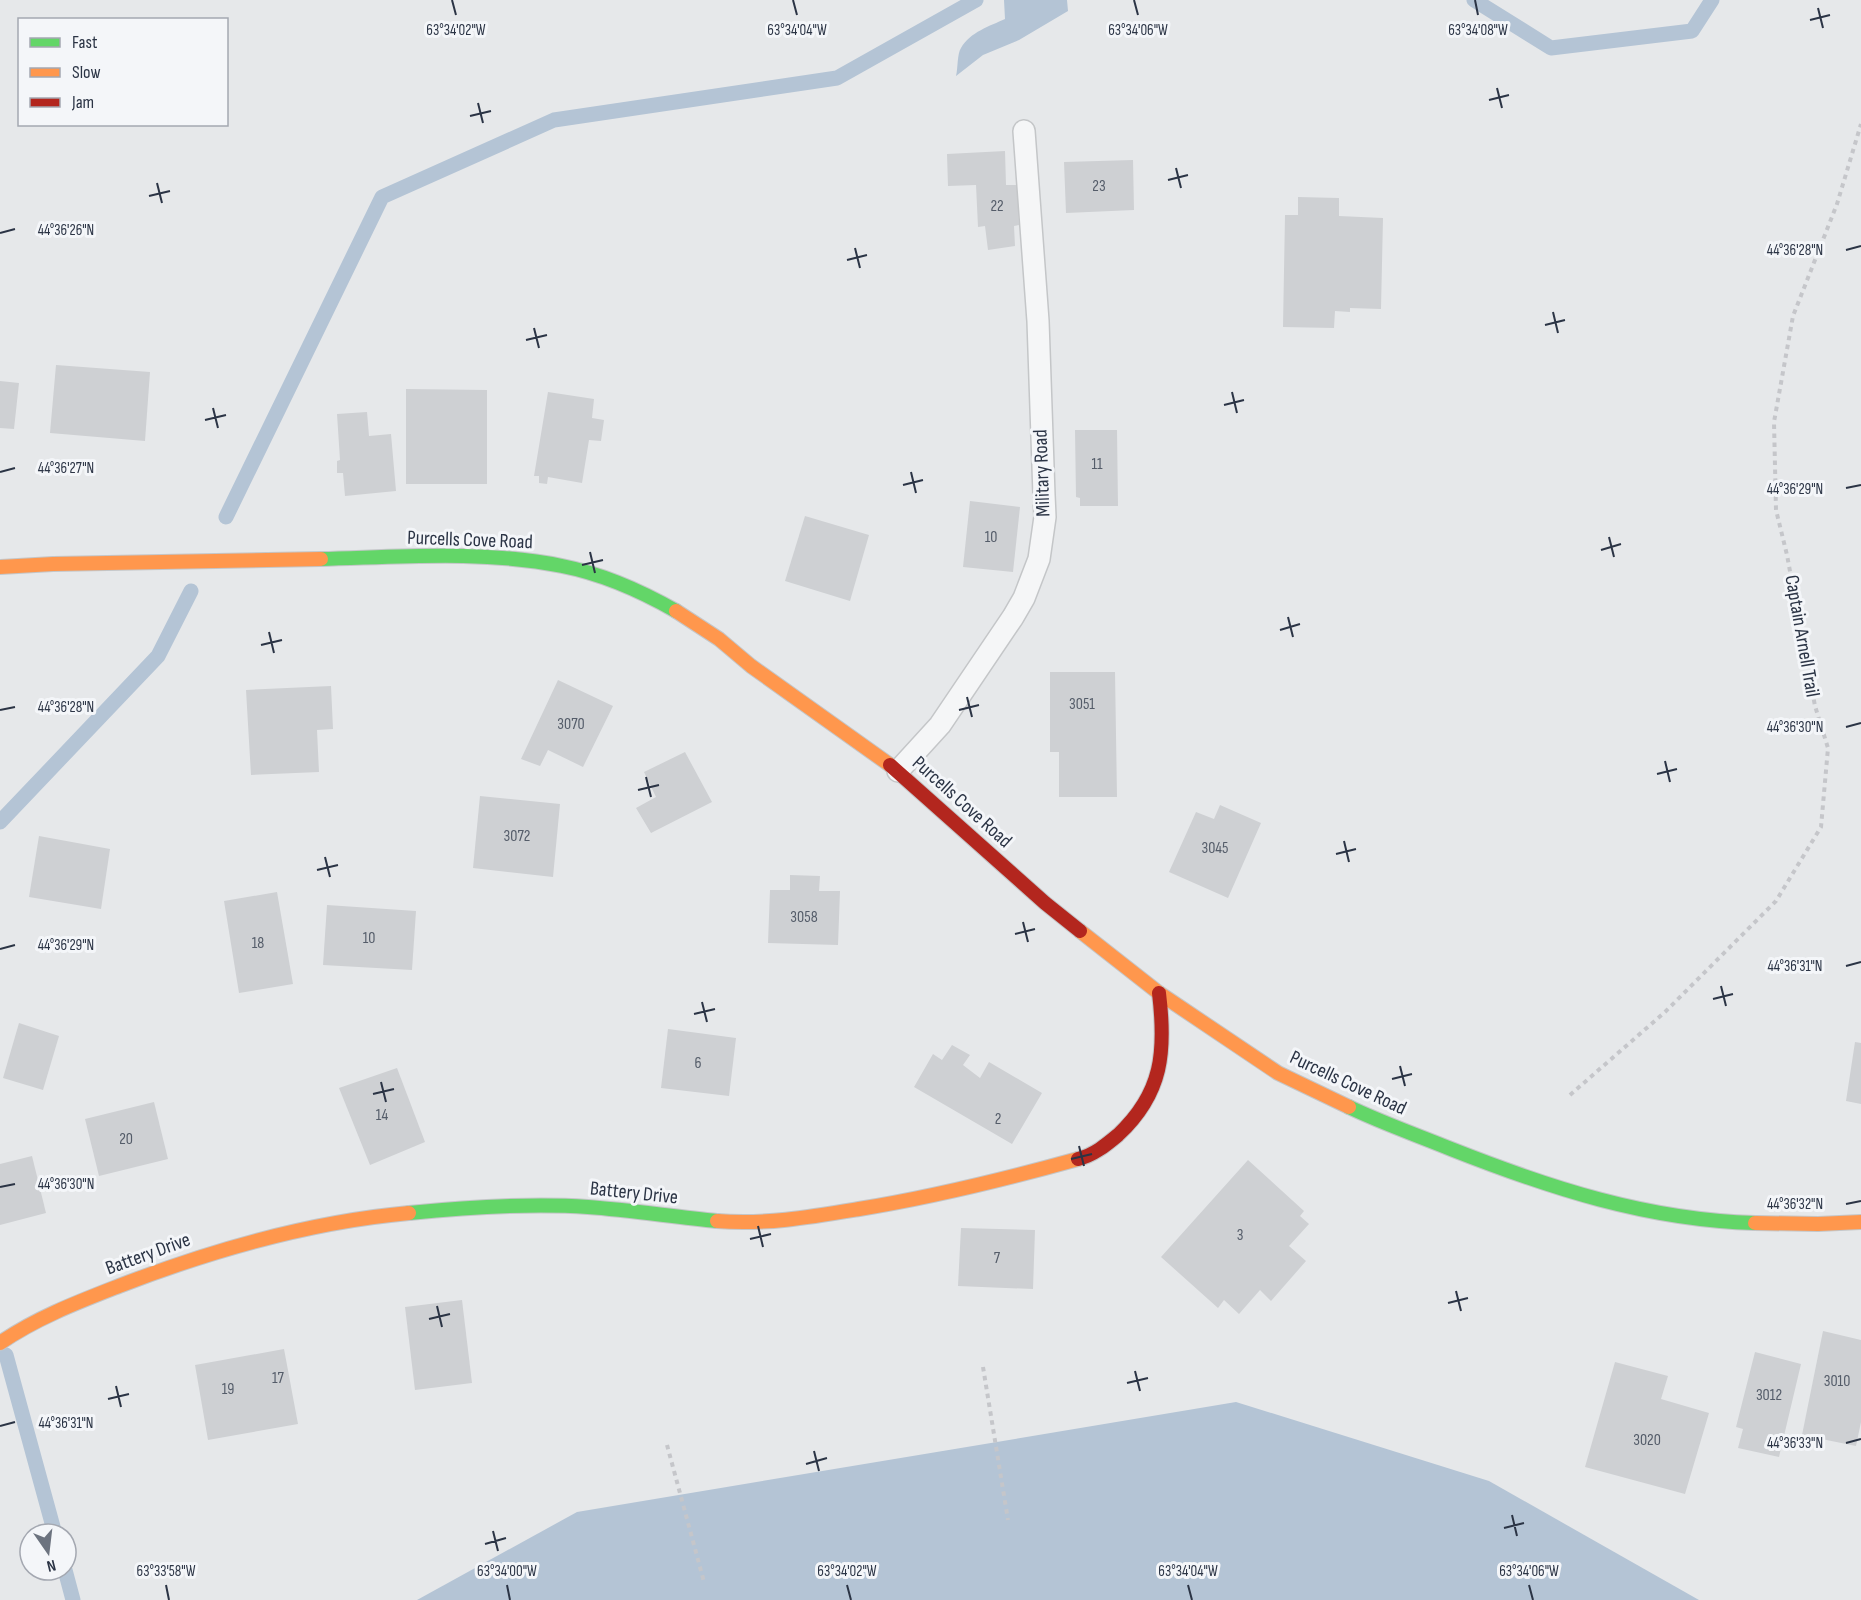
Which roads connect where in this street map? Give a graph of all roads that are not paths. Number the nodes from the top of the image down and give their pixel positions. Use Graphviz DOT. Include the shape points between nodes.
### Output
graph roads {
  1 [pos="1024,131"];
  2 [pos="0,567"];
  3 [pos="898,771"];
  4 [pos="1159,993"];
  5 [pos="1861,1222"];
  6 [pos="0,1343"];
  1 -- 3 [label="lane, Military Road" via="1038,321 1045,517 1041,548 1032,579 1013,617 940,725"];
  2 -- 3 [label="main road, Purcells Cove Road" via="469,556 564,566 645,594 683,615"];
  3 -- 4 [label="main road, Purcells Cove Road" via="1045,903"];
  4 -- 5 [label="main road, Purcells Cove Road" via="1278,1073 1365,1115 1593,1199 1725,1222"];
  4 -- 6 [label="main road, Battery Drive" via="1164,1045 1151,1092 1127,1128 1090,1156 940,1194 778,1222 712,1222 631,1210 530,1205 417,1210 351,1220 251,1240 197,1256 92,1296"];
}
